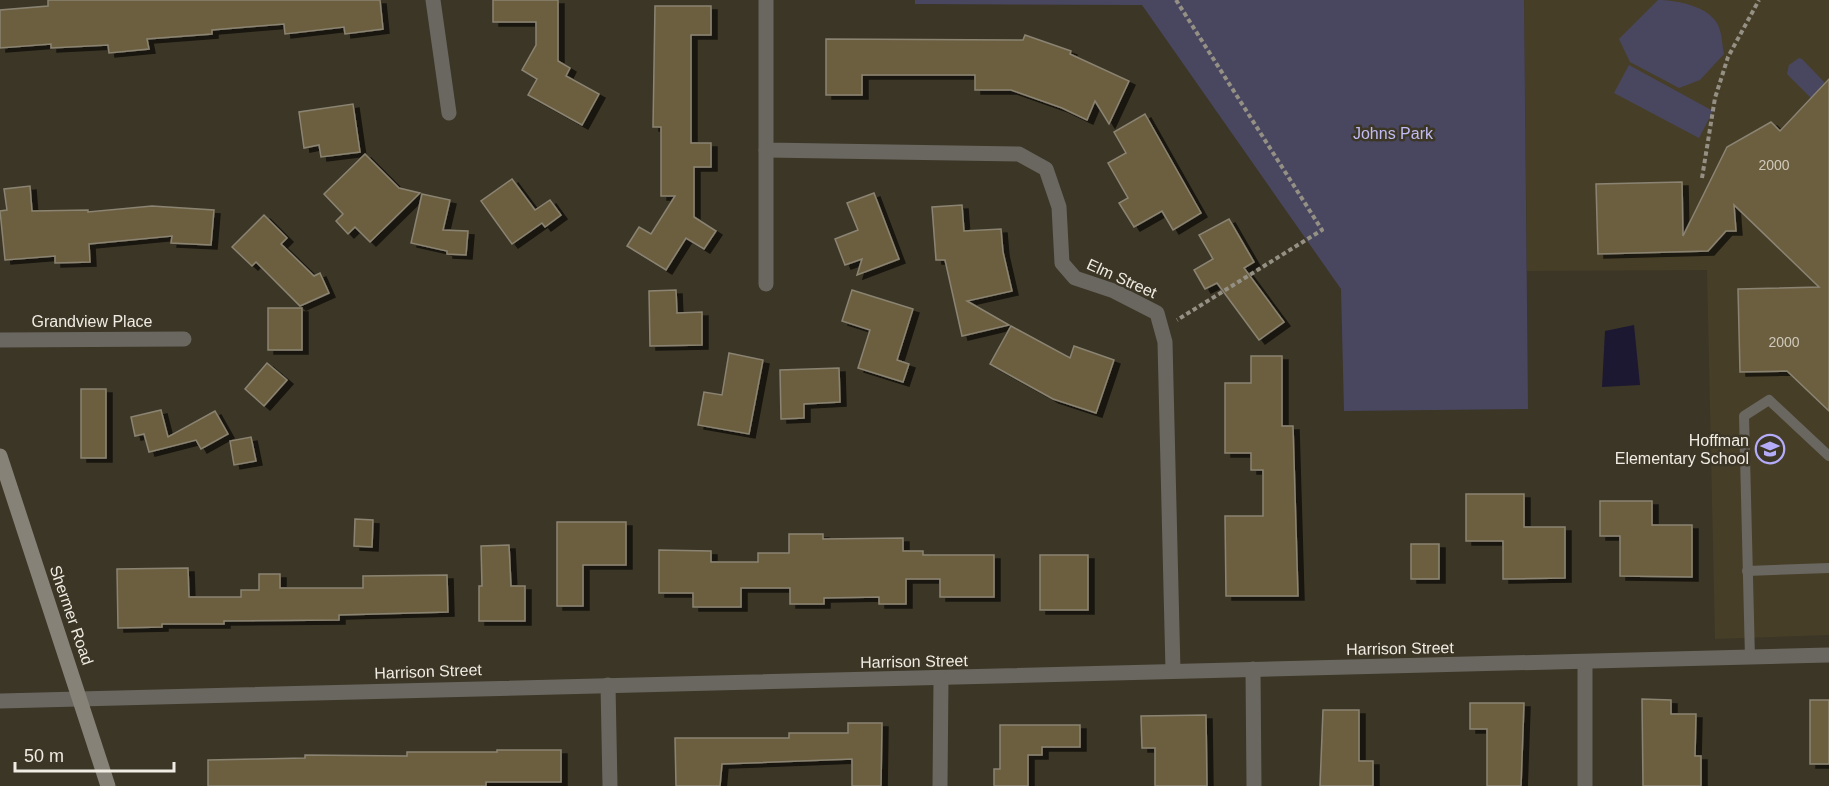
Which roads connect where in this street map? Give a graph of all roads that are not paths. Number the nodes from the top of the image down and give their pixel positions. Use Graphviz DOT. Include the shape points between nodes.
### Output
graph roads {
  1 [pos="433,0"];
  2 [pos="766,0"];
  3 [pos="448,113"];
  4 [pos="766,150"];
  5 [pos="766,284"];
  6 [pos="0,339"];
  7 [pos="184,339"];
  8 [pos="0,456"];
  9 [pos="1829,456"];
  10 [pos="1829,568"];
  11 [pos="1747,571"];
  12 [pos="1829,655"];
  13 [pos="1750,658"];
  14 [pos="1585,662"];
  15 [pos="1253,669"];
  16 [pos="1173,671"];
  17 [pos="941,679"];
  18 [pos="608,684"];
  19 [pos="81,699"];
  20 [pos="0,701"];
  21 [pos="108,786"];
  22 [pos="610,786"];
  23 [pos="940,786"];
  24 [pos="1254,786"];
  25 [pos="1585,786"];
  1 -- 3 [label="street"];
  2 -- 4 [label="street"];
  4 -- 5 [label="street"];
  4 -- 16 [label="street, Elm Street" via="1019,154 1047,169 1059,207 1062,263 1075,278 1114,291 1157,313 1162,330"];
  6 -- 7 [label="street, Grandview Place"];
  8 -- 19 [label="main road, Shermer Road"];
  9 -- 11 [label="lane" via="1769,400 1744,416"];
  10 -- 11 [label="lane"];
  11 -- 13 [label="lane"];
  12 -- 13 [label="street, Harrison Street"];
  13 -- 14 [label="street, Harrison Street"];
  14 -- 15 [label="street, Harrison Street"];
  14 -- 25 [label="street"];
  15 -- 16 [label="street, Harrison Street"];
  15 -- 24 [label="street"];
  16 -- 17 [label="street, Harrison Street"];
  17 -- 18 [label="street, Harrison Street"];
  17 -- 23 [label="street"];
  18 -- 19 [label="street, Harrison Street"];
  18 -- 22 [label="street"];
  19 -- 20 [label="street, Harrison Street"];
  19 -- 21 [label="main road, Shermer Road"];
}
